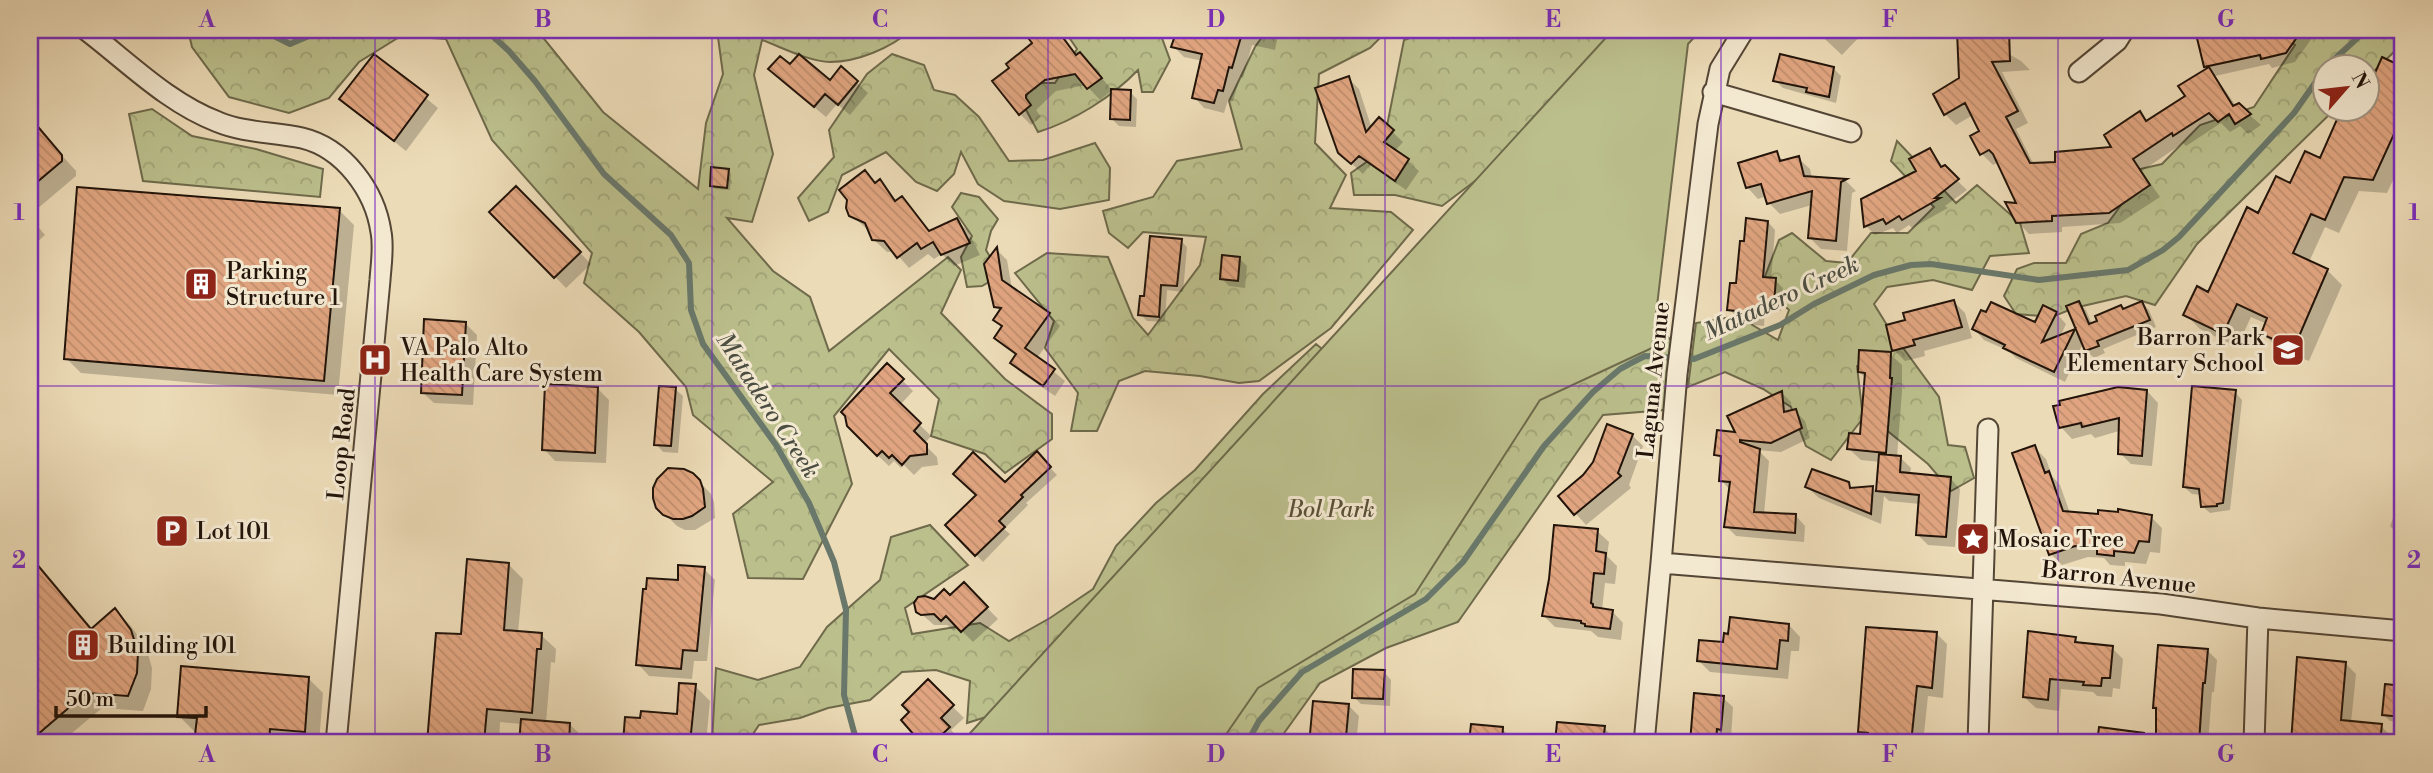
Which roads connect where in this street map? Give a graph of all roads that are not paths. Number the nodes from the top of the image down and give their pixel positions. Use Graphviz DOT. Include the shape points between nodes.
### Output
graph roads {
  1 [pos="86,30"];
  2 [pos="1744,30"];
  3 [pos="2124,30"];
  4 [pos="2079,72"];
  5 [pos="1713,92"];
  6 [pos="1851,132"];
  7 [pos="1988,429"];
  8 [pos="1661,564"];
  9 [pos="1983,589"];
  10 [pos="2258,618"];
  11 [pos="2403,631"];
  12 [pos="336,743"];
  13 [pos="1644,743"];
  14 [pos="1978,743"];
  15 [pos="2254,743"];
  1 -- 12 [label="street, Loop Road" via="181,104 220,124 305,139 335,155 356,173 374,206 382,233 380,280"];
  2 -- 5 [label="street, Laguna Avenue" via="1720,69"];
  3 -- 4 [label="street"];
  5 -- 6 [label="street"];
  5 -- 8 [label="street, Laguna Avenue" via="1680,343"];
  7 -- 9 [label="street"];
  8 -- 9 [label="street, Barron Avenue"];
  8 -- 13 [label="street, Laguna Avenue"];
  9 -- 10 [label="street, Barron Avenue" via="2161,604"];
  9 -- 14 [label="street"];
  10 -- 11 [label="street, Barron Avenue"];
  10 -- 15 [label="street"];
}
